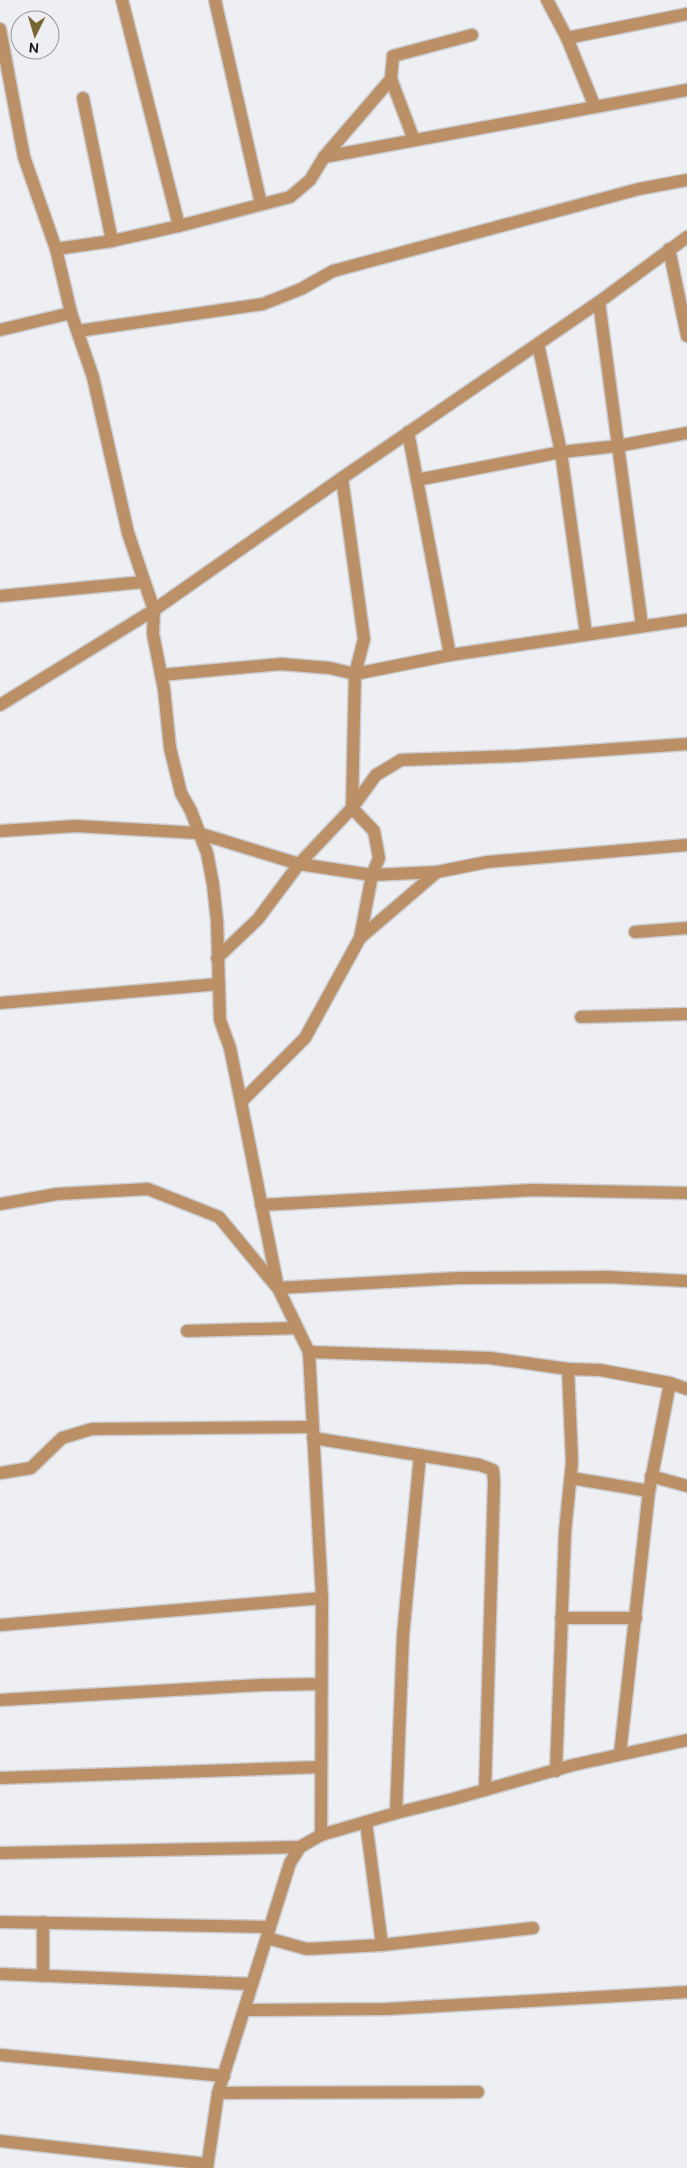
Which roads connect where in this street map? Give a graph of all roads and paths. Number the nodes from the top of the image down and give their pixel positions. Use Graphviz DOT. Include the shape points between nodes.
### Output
graph roads {
  1 [pos="122,0"];
  2 [pos="214,0"];
  3 [pos="547,0"];
  4 [pos="687,14"];
  5 [pos="0,29"];
  6 [pos="472,35"];
  7 [pos="567,38"];
  8 [pos="390,79"];
  9 [pos="687,90"];
  10 [pos="83,98"];
  11 [pos="595,107"];
  12 [pos="414,140"];
  13 [pos="324,157"];
  14 [pos="687,180"];
  15 [pos="261,204"];
  16 [pos="180,226"];
  17 [pos="687,237"];
  18 [pos="112,241"];
  19 [pos="56,248"];
  20 [pos="669,249"];
  21 [pos="599,302"];
  22 [pos="71,313"];
  23 [pos="0,330"];
  24 [pos="78,331"];
  25 [pos="687,336"];
  26 [pos="538,344"];
  27 [pos="408,432"];
  28 [pos="687,433"];
  29 [pos="618,446"];
  30 [pos="562,452"];
  31 [pos="342,478"];
  32 [pos="417,480"];
  33 [pos="143,582"];
  34 [pos="0,596"];
  35 [pos="154,610"];
  36 [pos="687,620"];
  37 [pos="642,626"];
  38 [pos="586,634"];
  39 [pos="450,655"];
  40 [pos="355,674"];
  41 [pos="161,675"];
  42 [pos="0,705"];
  43 [pos="687,744"];
  44 [pos="352,808"];
  45 [pos="0,831"];
  46 [pos="198,833"];
  47 [pos="687,845"];
  48 [pos="299,864"];
  49 [pos="437,872"];
  50 [pos="372,876"];
  51 [pos="687,928"];
  52 [pos="635,932"];
  53 [pos="360,938"];
  54 [pos="217,958"];
  55 [pos="219,984"];
  56 [pos="0,1003"];
  57 [pos="687,1014"];
  58 [pos="581,1017"];
  59 [pos="242,1102"];
  60 [pos="687,1193"];
  61 [pos="0,1204"];
  62 [pos="262,1205"];
  63 [pos="687,1281"];
  64 [pos="278,1288"];
  65 [pos="297,1328"];
  66 [pos="187,1331"];
  67 [pos="309,1352"];
  68 [pos="568,1369"];
  69 [pos="670,1383"];
  70 [pos="687,1389"];
  71 [pos="313,1432"];
  72 [pos="420,1455"];
  73 [pos="0,1474"];
  74 [pos="651,1476"];
  75 [pos="571,1478"];
  76 [pos="687,1486"];
  77 [pos="649,1491"];
  78 [pos="322,1598"];
  79 [pos="562,1618"];
  80 [pos="636,1618"];
  81 [pos="0,1625"];
  82 [pos="321,1684"];
  83 [pos="0,1700"];
  84 [pos="687,1740"];
  85 [pos="620,1754"];
  86 [pos="322,1767"];
  87 [pos="556,1771"];
  88 [pos="0,1778"];
  89 [pos="485,1790"];
  90 [pos="396,1813"];
  91 [pos="366,1822"];
  92 [pos="322,1835"];
  93 [pos="300,1847"];
  94 [pos="0,1853"];
  95 [pos="0,1922"];
  96 [pos="43,1922"];
  97 [pos="533,1928"];
  98 [pos="268,1932"];
  99 [pos="382,1945"];
  100 [pos="0,1974"];
  101 [pos="43,1976"];
  102 [pos="252,1984"];
  103 [pos="687,1992"];
  104 [pos="244,2010"];
  105 [pos="0,2055"];
  106 [pos="224,2076"];
  107 [pos="478,2092"];
  108 [pos="218,2093"];
  109 [pos="0,2141"];
  110 [pos="207,2166"];
  1 -- 16 [label="street"];
  2 -- 15 [label="street"];
  3 -- 7 [label="street"];
  4 -- 7 [label="street"];
  5 -- 19 [label="street" via="24,157"];
  6 -- 8 [label="street" via="393,56"];
  7 -- 11 [label="street"];
  8 -- 12 [label="street"];
  8 -- 13 [label="street"];
  9 -- 11 [label="street"];
  10 -- 18 [label="street"];
  11 -- 12 [label="street"];
  12 -- 13 [label="street"];
  13 -- 15 [label="street" via="310,180 290,197"];
  14 -- 24 [label="street" via="630,192 333,271 301,289 263,304"];
  15 -- 16 [label="street"];
  16 -- 18 [label="street"];
  17 -- 20 [label="street"];
  18 -- 19 [label="street"];
  19 -- 22 [label="street"];
  20 -- 21 [label="street"];
  20 -- 25 [label="street"];
  21 -- 26 [label="street"];
  21 -- 29 [label="street"];
  22 -- 23 [label="street"];
  22 -- 24 [label="street"];
  24 -- 33 [label="street" via="93,377 128,533"];
  26 -- 27 [label="street"];
  26 -- 30 [label="street"];
  27 -- 31 [label="street"];
  27 -- 32 [label="street"];
  28 -- 29 [label="street"];
  29 -- 30 [label="street"];
  29 -- 37 [label="street"];
  30 -- 32 [label="street"];
  30 -- 38 [label="street"];
  31 -- 35 [label="street"];
  31 -- 40 [label="street" via="364,639"];
  32 -- 39 [label="street"];
  33 -- 34 [label="street"];
  33 -- 35 [label="street"];
  35 -- 41 [label="street" via="153,634"];
  35 -- 42 [label="street"];
  36 -- 37 [label="street"];
  37 -- 38 [label="street"];
  38 -- 39 [label="street"];
  39 -- 40 [label="street"];
  40 -- 41 [label="street" via="330,668 281,664"];
  40 -- 44 [label="street"];
  41 -- 46 [label="street" via="175,767"];
  43 -- 44 [label="street" via="401,760 376,775"];
  44 -- 48 [label="street"];
  44 -- 50 [label="street" via="374,831 379,858"];
  45 -- 46 [label="street" via="76,826"];
  46 -- 48 [label="street"];
  46 -- 54 [label="street" via="207,853 213,884"];
  47 -- 49 [label="street" via="487,862"];
  48 -- 50 [label="street"];
  48 -- 54 [label="street" via="258,919"];
  49 -- 50 [label="street"];
  49 -- 53 [label="street"];
  50 -- 53 [label="street"];
  51 -- 52 [label="street"];
  53 -- 59 [label="street" via="305,1038"];
  54 -- 55 [label="street"];
  55 -- 56 [label="street"];
  55 -- 59 [label="street" via="220,1020"];
  57 -- 58 [label="street"];
  59 -- 62 [label="street"];
  60 -- 62 [label="street" via="533,1190"];
  61 -- 64 [label="street" via="58,1194 148,1189 219,1217"];
  62 -- 64 [label="street"];
  63 -- 64 [label="street" via="607,1277 458,1278"];
  64 -- 65 [label="street"];
  65 -- 66 [label="street"];
  65 -- 67 [label="street"];
  67 -- 68 [label="street" via="490,1358"];
  67 -- 71 [label="street"];
  68 -- 69 [label="street" via="600,1370"];
  68 -- 75 [label="street"];
  69 -- 70 [label="street"];
  69 -- 74 [label="street"];
  71 -- 72 [label="street"];
  71 -- 73 [label="street" via="92,1429 62,1438 30,1468"];
  71 -- 78 [label="street"];
  72 -- 89 [label="street" via="493,1470"];
  72 -- 90 [label="street" via="403,1636"];
  74 -- 76 [label="street"];
  74 -- 77 [label="street"];
  75 -- 77 [label="street"];
  75 -- 79 [label="street"];
  77 -- 80 [label="street"];
  78 -- 81 [label="street"];
  78 -- 82 [label="street"];
  79 -- 80 [label="street"];
  79 -- 87 [label="street"];
  80 -- 85 [label="street"];
  82 -- 83 [label="street"];
  82 -- 86 [label="street"];
  84 -- 85 [label="street"];
  85 -- 87 [label="street"];
  86 -- 88 [label="street"];
  86 -- 92 [label="street"];
  87 -- 89 [label="street"];
  89 -- 90 [label="street"];
  90 -- 91 [label="street"];
  91 -- 92 [label="street"];
  91 -- 99 [label="street"];
  92 -- 93 [label="street"];
  93 -- 94 [label="street"];
  93 -- 98 [label="street" via="290,1863"];
  95 -- 96 [label="street"];
  96 -- 98 [label="street"];
  96 -- 101 [label="street"];
  97 -- 99 [label="street"];
  98 -- 99 [label="street" via="307,1949"];
  98 -- 102 [label="street"];
  100 -- 101 [label="street"];
  101 -- 102 [label="street"];
  102 -- 104 [label="street"];
  103 -- 104 [label="street" via="387,2009"];
  104 -- 106 [label="street"];
  105 -- 106 [label="street"];
  106 -- 108 [label="street"];
  107 -- 108 [label="street"];
  108 -- 110 [label="street"];
  109 -- 110 [label="street"];
}
